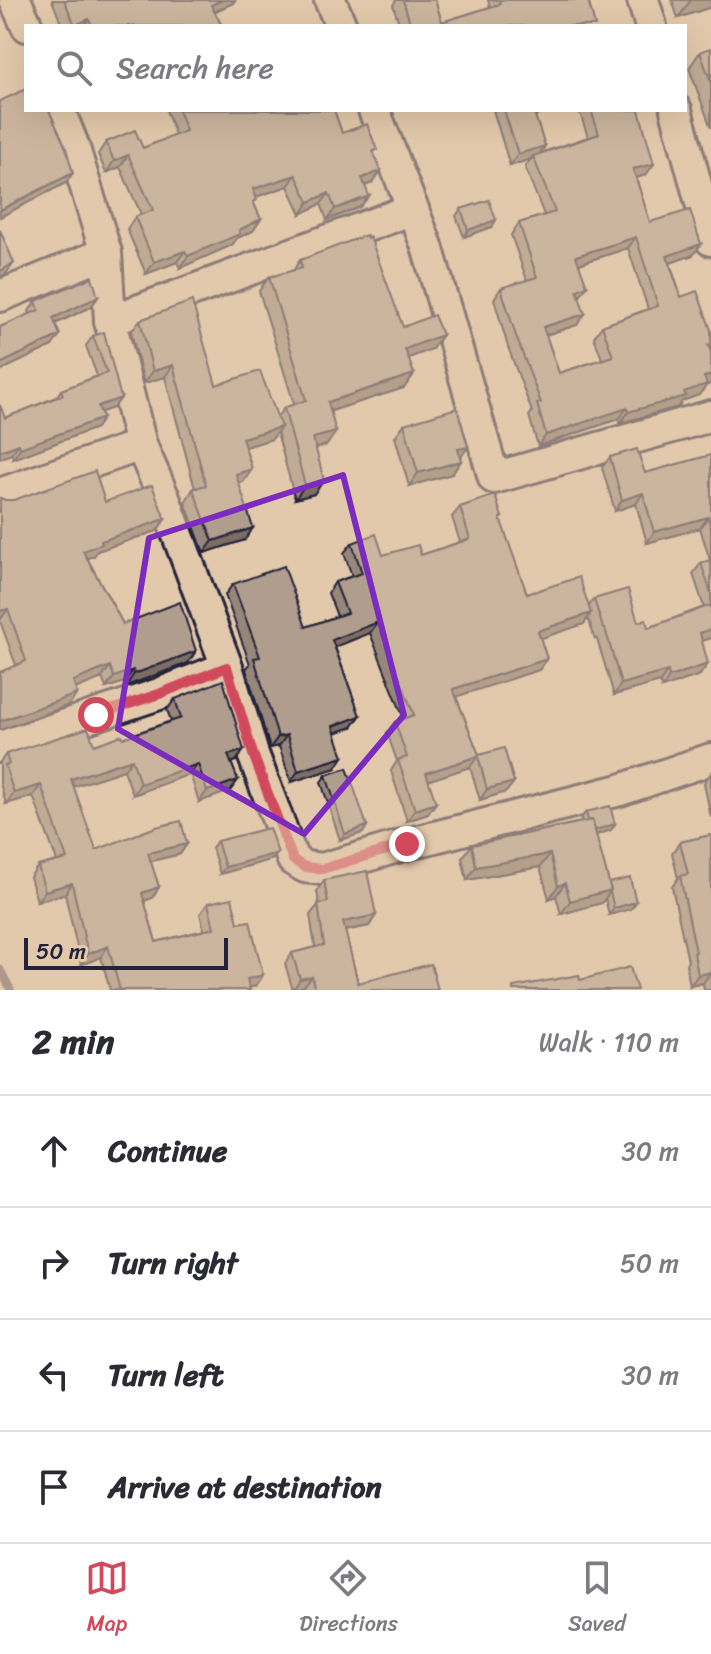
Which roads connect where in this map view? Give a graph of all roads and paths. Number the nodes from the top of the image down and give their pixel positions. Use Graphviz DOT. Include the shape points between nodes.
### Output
graph roads {
  1 [pos="15,0"];
  2 [pos="330,0"];
  3 [pos="643,0"];
  4 [pos="26,24"];
  5 [pos="340,24"];
  6 [pos="650,24"];
  7 [pos="60,112"];
  8 [pos="375,112"];
  9 [pos="677,112"];
  10 [pos="413,209"];
  11 [pos="711,240"];
  12 [pos="106,253"];
  13 [pos="0,296"];
  14 [pos="110,321"];
  15 [pos="711,416"];
  16 [pos="141,445"];
  17 [pos="0,494"];
  18 [pos="227,667"];
  19 [pos="0,747"];
  20 [pos="711,759"];
  1 -- 4 [label="street"];
  2 -- 5 [label="street"];
  3 -- 6 [label="street"];
  7 -- 12 [label="street"];
  8 -- 10 [label="street"];
  9 -- 11 [label="street"];
  10 -- 14 [label="street"];
  10 -- 15 [label="street" via="494,478"];
  12 -- 13 [label="street"];
  12 -- 14 [label="street"];
  14 -- 16 [label="street"];
  16 -- 17 [label="street"];
  16 -- 18 [label="street"];
  18 -- 19 [label="street"];
  18 -- 20 [label="street" via="293,860 305,867 322,869 620,790"];
}
